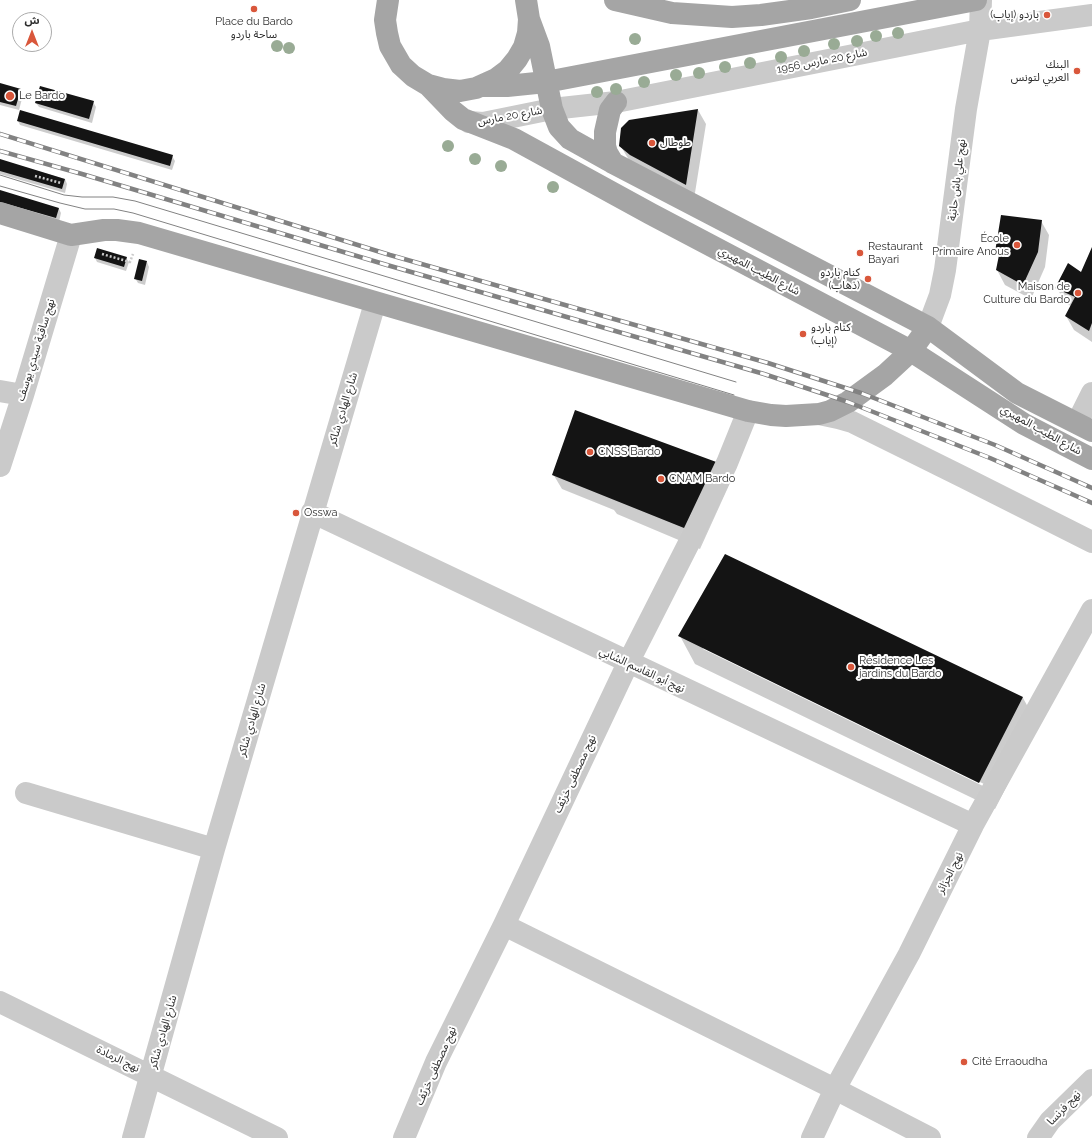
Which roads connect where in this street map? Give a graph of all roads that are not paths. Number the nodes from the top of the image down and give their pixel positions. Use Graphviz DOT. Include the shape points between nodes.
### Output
graph roads {
  1 [pos="615,0"];
  2 [pos="850,0"];
  3 [pos="976,0"];
  4 [pos="981,0"];
  5 [pos="384,2"];
  6 [pos="528,10"];
  7 [pos="1092,15"];
  8 [pos="980,30"];
  9 [pos="546,82"];
  10 [pos="428,85"];
  11 [pos="484,86"];
  12 [pos="616,102"];
  13 [pos="552,109"];
  14 [pos="469,122"];
  15 [pos="613,163"];
  16 [pos="0,213"];
  17 [pos="71,235"];
  18 [pos="375,303"];
  19 [pos="928,327"];
  20 [pos="911,351"];
  21 [pos="0,391"];
  22 [pos="1092,393"];
  23 [pos="23,395"];
  24 [pos="748,411"];
  25 [pos="819,414"];
  26 [pos="1085,427"];
  27 [pos="1092,459"];
  28 [pos="0,466"];
  29 [pos="312,512"];
  30 [pos="1092,542"];
  31 [pos="1092,610"];
  32 [pos="628,663"];
  33 [pos="26,794"];
  34 [pos="973,825"];
  35 [pos="214,849"];
  36 [pos="504,925"];
  37 [pos="0,1002"];
  38 [pos="151,1075"];
  39 [pos="1092,1080"];
  40 [pos="835,1089"];
  41 [pos="133,1138"];
  42 [pos="278,1138"];
  43 [pos="404,1138"];
  44 [pos="812,1138"];
  45 [pos="930,1138"];
  46 [pos="1038,1138"];
  1 -- 2 [label="main road" via="672,13 732,17 811,8"];
  3 -- 9 [label="main road"];
  4 -- 8 [label="street, نهج علي باش حانبة"];
  5 -- 10 [label="main road" via="386,33 390,46 407,71"];
  6 -- 9 [label="main road, شارع الطيب المهيري"];
  6 -- 11 [label="main road" via="528,33 524,47 508,70"];
  7 -- 8 [label="street, شارع 20 مارس 1956"];
  8 -- 12 [label="street, شارع 20 مارس 1956"];
  8 -- 19 [label="street, نهج علي باش حانبة" via="966,109 945,270 940,295"];
  9 -- 11 [label="main road"];
  9 -- 13 [label="main road, شارع الطيب المهيري"];
  10 -- 11 [label="main road" via="460,91"];
  10 -- 14 [label="main road, شارع الطيب المهيري" via="453,111"];
  12 -- 13 [label="street, شارع 20 مارس 1956"];
  12 -- 15 [label="main road" via="610,110 605,132 605,146"];
  13 -- 14 [label="street, شارع 20 مارس" via="488,122"];
  13 -- 15 [label="main road, شارع الطيب المهيري" via="559,127 570,139"];
  14 -- 20 [label="main road, شارع الطيب المهيري" via="514,139"];
  15 -- 19 [label="main road, شارع الطيب المهيري"];
  16 -- 17 [label="main road"];
  17 -- 18 [label="main road" via="104,230 139,234"];
  17 -- 23 [label="street, نهج ساقية سيدي يوسف"];
  18 -- 24 [label="main road"];
  18 -- 29 [label="street, شارع الهادي شاكر"];
  19 -- 20 [label="main road"];
  19 -- 26 [label="main road, شارع الطيب المهيري" via="1017,394"];
  20 -- 25 [label="main road" via="885,375 848,402"];
  20 -- 27 [label="main road, شارع الطيب المهيري" via="1024,424"];
  21 -- 23 [label="street"];
  22 -- 26 [label="street"];
  23 -- 28 [label="street, نهج ساقية سيدي يوسف"];
  24 -- 25 [label="main road" via="786,416"];
  24 -- 32 [label="street, نهج مصطفى خريّف" via="727,464"];
  25 -- 30 [label="street" via="852,422"];
  29 -- 32 [label="street, نهج أبو القاسم الشابي"];
  29 -- 35 [label="street, شارع الهادي شاكر"];
  31 -- 34 [label="street, نهج الجزائر"];
  32 -- 34 [label="street, نهج أبو القاسم الشابي"];
  32 -- 36 [label="street, نهج مصطفى خريّف"];
  33 -- 35 [label="street"];
  34 -- 40 [label="street, نهج الجزائر" via="909,954"];
  35 -- 38 [label="street, شارع الهادي شاكر"];
  36 -- 40 [label="street"];
  36 -- 43 [label="street, نهج مصطفى خريّف" via="436,1062"];
  37 -- 38 [label="street, نهج الرمادة"];
  38 -- 41 [label="street, شارع الهادي شاكر"];
  38 -- 42 [label="street, نهج الرمادة"];
  39 -- 46 [label="street, نهج فرنسا" via="1050,1121"];
  40 -- 44 [label="street, نهج الجزائر"];
  40 -- 45 [label="street"];
}
